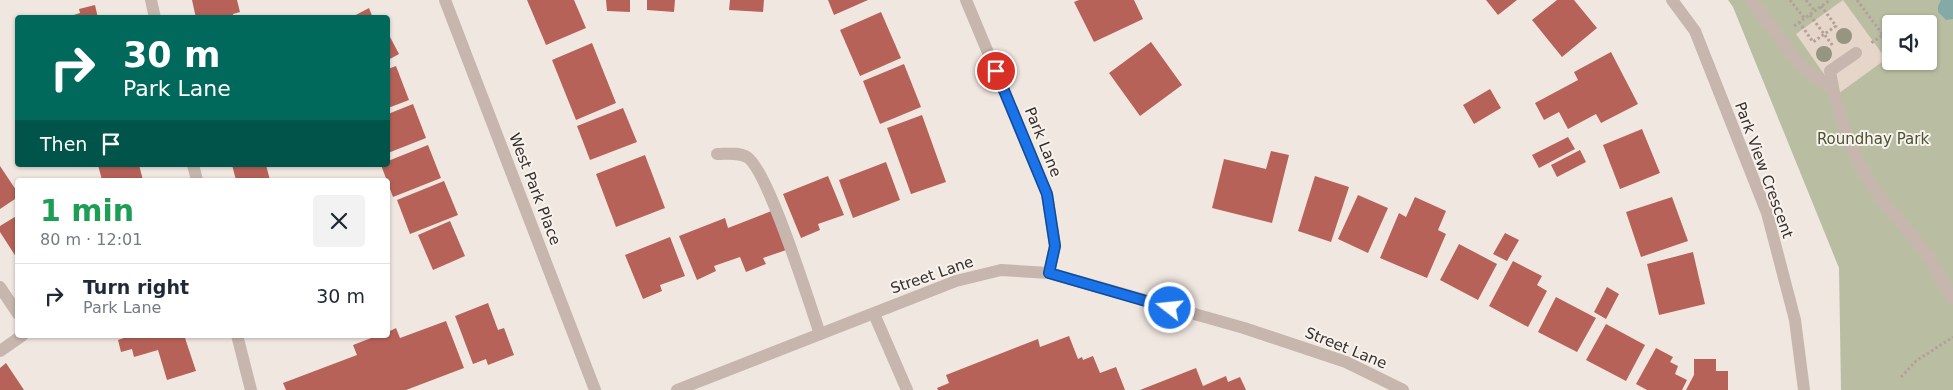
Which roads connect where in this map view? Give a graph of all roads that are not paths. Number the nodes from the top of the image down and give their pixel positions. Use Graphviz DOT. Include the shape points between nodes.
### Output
graph roads {
  1 [pos="151,0"];
  2 [pos="444,0"];
  3 [pos="966,0"];
  4 [pos="1672,0"];
  5 [pos="1751,0"];
  6 [pos="154,15"];
  7 [pos="1856,53"];
  8 [pos="1833,90"];
  9 [pos="717,154"];
  10 [pos="1049,273"];
  11 [pos="0,287"];
  12 [pos="1953,299"];
  13 [pos="15,310"];
  14 [pos="874,314"];
  15 [pos="820,334"];
  16 [pos="19,338"];
  17 [pos="238,338"];
  18 [pos="0,351"];
  19 [pos="251,390"];
  20 [pos="595,390"];
  21 [pos="677,390"];
  22 [pos="907,390"];
  23 [pos="1404,390"];
  24 [pos="1804,390"];
  1 -- 6 [label="street"];
  2 -- 20 [label="street, West Park Place"];
  3 -- 10 [label="street, Park Lane" via="1047,194 1055,246"];
  4 -- 24 [label="street, Park View Crescent" via="1695,31 1766,213 1795,320"];
  5 -- 8 [label="street" via="1801,66"];
  7 -- 8 [label="street" via="1830,72"];
  8 -- 12 [label="street" via="1850,140 1867,176 1884,204 1930,260"];
  9 -- 15 [label="street" via="740,154 748,158 758,172 782,223"];
  10 -- 14 [label="street, Street Lane" via="1001,270 956,281"];
  10 -- 23 [label="street, Street Lane" via="1244,328 1346,362"];
  11 -- 13 [label="street"];
  14 -- 15 [label="street, Street Lane"];
  14 -- 22 [label="street"];
  15 -- 21 [label="street, Street Lane"];
  16 -- 18 [label="street"];
  17 -- 19 [label="street"];
}
